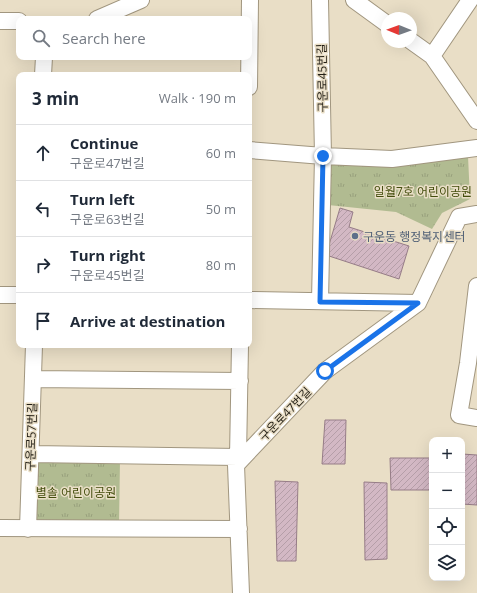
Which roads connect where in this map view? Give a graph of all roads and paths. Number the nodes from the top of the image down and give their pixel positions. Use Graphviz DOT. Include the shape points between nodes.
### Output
graph roads {
  1 [pos="141,0"];
  2 [pos="250,0"];
  3 [pos="320,0"];
  4 [pos="354,0"];
  5 [pos="470,0"];
  6 [pos="104,16"];
  7 [pos="250,16"];
  8 [pos="381,20"];
  9 [pos="0,21"];
  10 [pos="16,21"];
  11 [pos="417,45"];
  12 [pos="432,56"];
  13 [pos="44,60"];
  14 [pos="249,60"];
  15 [pos="43,72"];
  16 [pos="249,72"];
  17 [pos="477,121"];
  18 [pos="477,148"];
  19 [pos="252,150"];
  20 [pos="323,156"];
  21 [pos="477,214"];
  22 [pos="477,286"];
  23 [pos="0,295"];
  24 [pos="16,296"];
  25 [pos="252,300"];
  26 [pos="320,302"];
  27 [pos="418,303"];
  28 [pos="34,348"];
  29 [pos="240,348"];
  30 [pos="473,363"];
  31 [pos="33,380"];
  32 [pos="240,381"];
  33 [pos="477,418"];
  34 [pos="31,454"];
  35 [pos="237,461"];
  36 [pos="0,528"];
  37 [pos="28,528"];
  38 [pos="239,529"];
  39 [pos="241,593"];
  1 -- 6 [label="street"];
  2 -- 7 [label="street"];
  3 -- 20 [label="street, 구운로45번길"];
  4 -- 8 [label="street"];
  5 -- 12 [label="street"];
  9 -- 10 [label="street"];
  11 -- 12 [label="street"];
  12 -- 17 [label="street"];
  13 -- 15 [label="street"];
  14 -- 16 [label="street"];
  18 -- 20 [label="street" via="392,159"];
  19 -- 20 [label="street"];
  20 -- 26 [label="street, 구운로45번길"];
  21 -- 27 [label="street, 구운로47번길" via="459,217"];
  22 -- 30 [label="street"];
  23 -- 24 [label="street"];
  25 -- 26 [label="street"];
  26 -- 27 [label="street"];
  27 -- 35 [label="street, 구운로47번길" via="325,371"];
  28 -- 31 [label="street, 구운로57번길"];
  29 -- 32 [label="street, 구운로47번길"];
  30 -- 33 [label="street" via="459,414"];
  31 -- 32 [label="street"];
  31 -- 34 [label="street, 구운로57번길"];
  32 -- 35 [label="street, 구운로47번길"];
  34 -- 35 [label="street"];
  34 -- 37 [label="street, 구운로57번길"];
  35 -- 38 [label="street, 구운로47번길"];
  36 -- 37 [label="street"];
  37 -- 38 [label="street"];
  38 -- 39 [label="street, 구운로47번길"];
}
